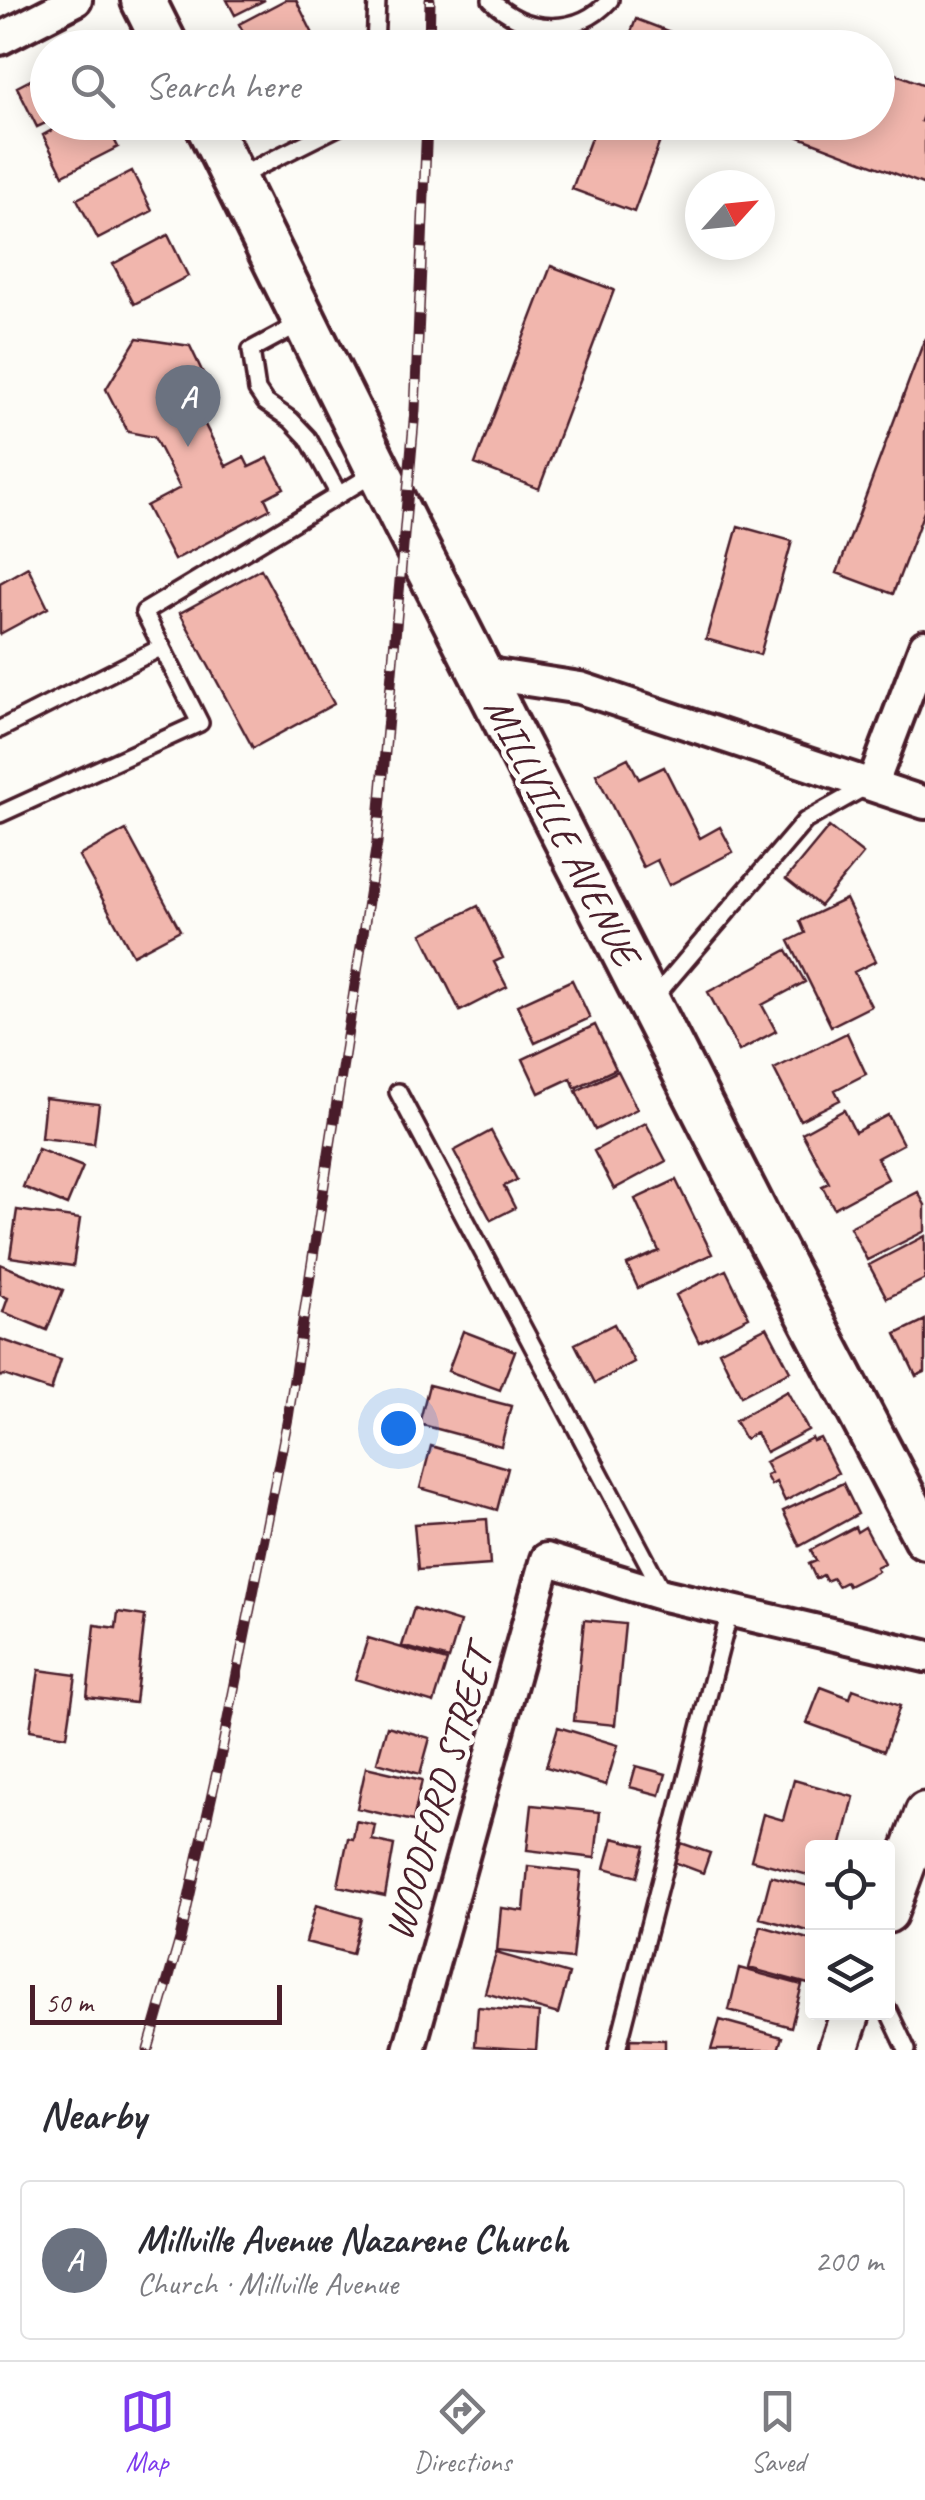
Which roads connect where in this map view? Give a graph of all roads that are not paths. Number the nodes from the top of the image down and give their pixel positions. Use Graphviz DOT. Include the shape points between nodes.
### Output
graph roads {
  1 [pos="76,0"];
  2 [pos="143,0"];
  3 [pos="377,0"];
  4 [pos="491,0"];
  5 [pos="610,0"];
  6 [pos="158,30"];
  7 [pos="376,30"];
  8 [pos="0,39"];
  9 [pos="215,140"];
  10 [pos="312,140"];
  11 [pos="234,179"];
  12 [pos="304,322"];
  13 [pos="379,471"];
  14 [pos="338,493"];
  15 [pos="925,646"];
  16 [pos="162,648"];
  17 [pos="482,673"];
  18 [pos="0,729"];
  19 [pos="873,783"];
  20 [pos="925,803"];
  21 [pos="0,814"];
  22 [pos="650,1003"];
  23 [pos="398,1092"];
  24 [pos="925,1538"];
  25 [pos="664,1595"];
  26 [pos="730,1610"];
  27 [pos="925,1656"];
  28 [pos="925,1812"];
  29 [pos="895,1894"];
  30 [pos="848,2020"];
  31 [pos="892,2020"];
  32 [pos="409,2050"];
  33 [pos="617,2050"];
  34 [pos="838,2050"];
  35 [pos="906,2050"];
  1 -- 8 [label="street"];
  2 -- 6 [label="main road"];
  3 -- 7 [label="lane"];
  4 -- 5 [label="lane" via="540,28 576,26"];
  9 -- 11 [label="main road, MILLVILLE AVENUE"];
  10 -- 11 [label="lane"];
  11 -- 12 [label="main road, MILLVILLE AVENUE"];
  12 -- 13 [label="main road, MILLVILLE AVENUE"];
  12 -- 14 [label="lane" via="251,350 257,390 308,438"];
  13 -- 14 [label="lane"];
  13 -- 17 [label="main road, MILLVILLE AVENUE"];
  14 -- 16 [label="lane" via="144,612"];
  15 -- 19 [label="street"];
  16 -- 18 [label="lane"];
  16 -- 21 [label="lane" via="200,723"];
  17 -- 19 [label="street" via="580,688"];
  17 -- 22 [label="main road, MILLVILLE AVENUE"];
  19 -- 20 [label="street"];
  19 -- 22 [label="lane" via="805,821"];
  22 -- 24 [label="main road, MILLVILLE AVENUE"];
  23 -- 25 [label="lane"];
  25 -- 26 [label="street"];
  25 -- 32 [label="street, WOODFORD STREET" via="546,1558"];
  26 -- 27 [label="street"];
  26 -- 33 [label="lane"];
  28 -- 29 [label="street"];
  30 -- 34 [label="street"];
  31 -- 35 [label="lane"];
}
